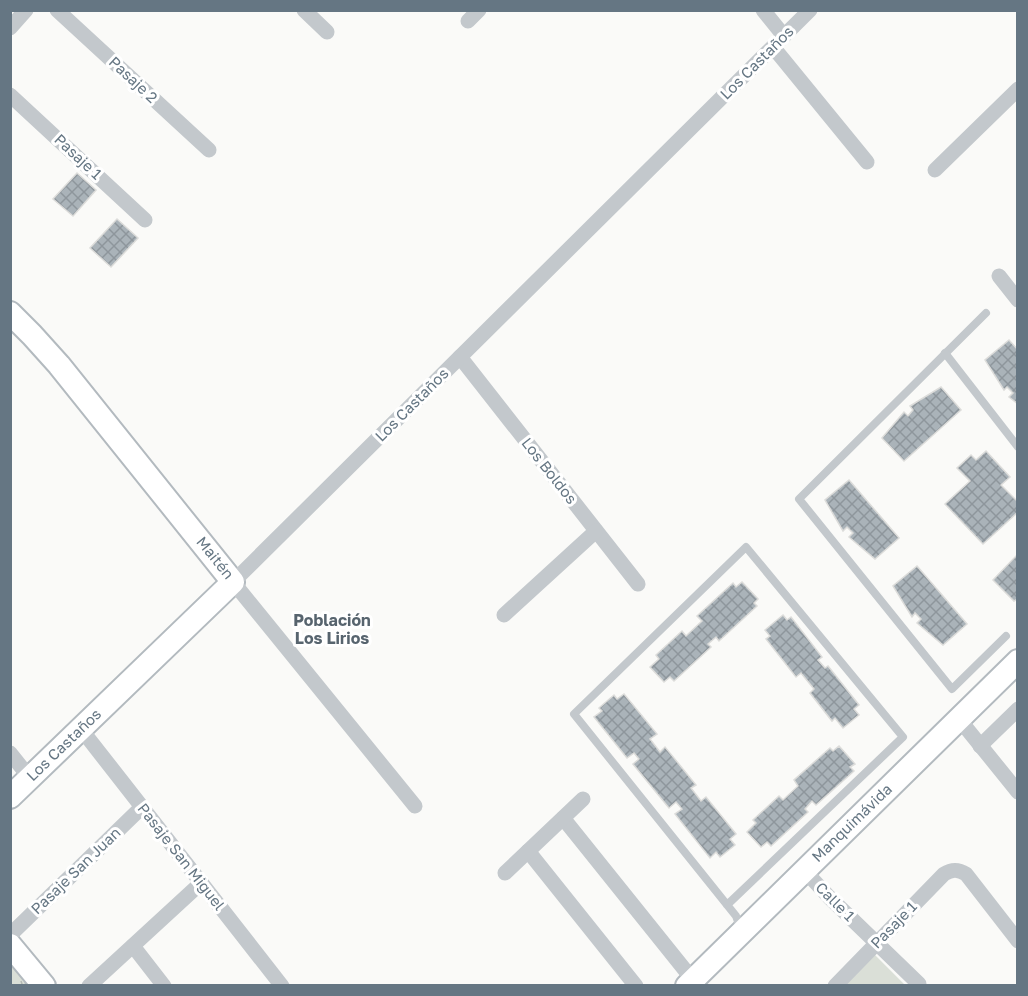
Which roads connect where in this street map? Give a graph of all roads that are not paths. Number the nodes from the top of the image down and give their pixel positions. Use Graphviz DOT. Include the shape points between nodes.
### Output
graph roads {
  1 [pos="26,10"];
  2 [pos="57,10"];
  3 [pos="304,10"];
  4 [pos="763,10"];
  5 [pos="810,10"];
  6 [pos="10,28"];
  7 [pos="327,32"];
  8 [pos="784,36"];
  9 [pos="772,47"];
  10 [pos="1017,89"];
  11 [pos="10,95"];
  12 [pos="209,150"];
  13 [pos="867,162"];
  14 [pos="935,170"];
  15 [pos="145,220"];
  16 [pos="999,276"];
  17 [pos="1017,300"];
  18 [pos="10,313"];
  19 [pos="986,313"];
  20 [pos="945,353"];
  21 [pos="460,357"];
  22 [pos="1017,447"];
  23 [pos="596,531"];
  24 [pos="233,582"];
  25 [pos="638,584"];
  26 [pos="504,615"];
  27 [pos="1006,636"];
  28 [pos="1017,661"];
  29 [pos="1017,709"];
  30 [pos="959,719"];
  31 [pos="81,729"];
  32 [pos="980,746"];
  33 [pos="10,753"];
  34 [pos="30,778"];
  35 [pos="1017,792"];
  36 [pos="10,796"];
  37 [pos="583,799"];
  38 [pos="415,806"];
  39 [pos="142,807"];
  40 [pos="563,818"];
  41 [pos="528,851"];
  42 [pos="804,870"];
  43 [pos="505,873"];
  44 [pos="201,883"];
  45 [pos="727,905"];
  46 [pos="742,932"];
  47 [pos="10,935"];
  48 [pos="1017,941"];
  49 [pos="876,943"];
  50 [pos="10,945"];
  51 [pos="133,946"];
  52 [pos="690,983"];
  53 [pos="920,985"];
  54 [pos="44,986"];
  55 [pos="89,986"];
  56 [pos="164,986"];
  57 [pos="282,986"];
  58 [pos="636,986"];
  59 [pos="835,986"];
  1 -- 6 [label="street"];
  2 -- 12 [label="street, Pasaje 2"];
  3 -- 7 [label="street"];
  4 -- 8 [label="street"];
  5 -- 8 [label="street, Los Castaños"];
  8 -- 9 [label="street, Los Castaños"];
  9 -- 13 [label="street"];
  9 -- 21 [label="street, Los Castaños"];
  10 -- 14 [label="street"];
  11 -- 15 [label="street, Pasaje 1"];
  16 -- 17 [label="street"];
  18 -- 24 [label="street, Maitén" via="59,365"];
  19 -- 20 [label="lane"];
  20 -- 22 [label="lane"];
  20 -- 27 [label="lane" via="799,499 952,688"];
  21 -- 23 [label="street, Los Boldos"];
  21 -- 24 [label="street, Los Castaños"];
  23 -- 25 [label="street, Los Boldos"];
  23 -- 26 [label="street"];
  24 -- 31 [label="street, Los Castaños"];
  24 -- 38 [label="street, Maitén"];
  28 -- 30 [label="street, Manquimávida"];
  29 -- 32 [label="street"];
  30 -- 32 [label="street"];
  30 -- 42 [label="street, Manquimávida"];
  31 -- 34 [label="street, Los Castaños"];
  31 -- 39 [label="street, Pasaje San Miguel"];
  32 -- 35 [label="street"];
  33 -- 34 [label="street"];
  34 -- 36 [label="street, Los Castaños"];
  37 -- 40 [label="street"];
  39 -- 44 [label="street, Pasaje San Miguel"];
  39 -- 47 [label="street, Pasaje San Juan"];
  40 -- 41 [label="street"];
  40 -- 52 [label="street"];
  41 -- 43 [label="street"];
  41 -- 58 [label="street"];
  42 -- 46 [label="street, Manquimávida"];
  42 -- 49 [label="street, Calle 1"];
  44 -- 51 [label="street"];
  44 -- 57 [label="street, Pasaje San Miguel"];
  45 -- 45 [label="lane" via="903,737 746,547 574,714"];
  45 -- 46 [label="lane"];
  46 -- 52 [label="street, Manquimávida"];
  48 -- 49 [label="street, Pasaje 1" via="966,874 956,870 944,874"];
  49 -- 53 [label="street, Calle 1"];
  49 -- 59 [label="street, Pasaje 1"];
  50 -- 54 [label="street"];
  51 -- 55 [label="street"];
  51 -- 56 [label="street"];
}
